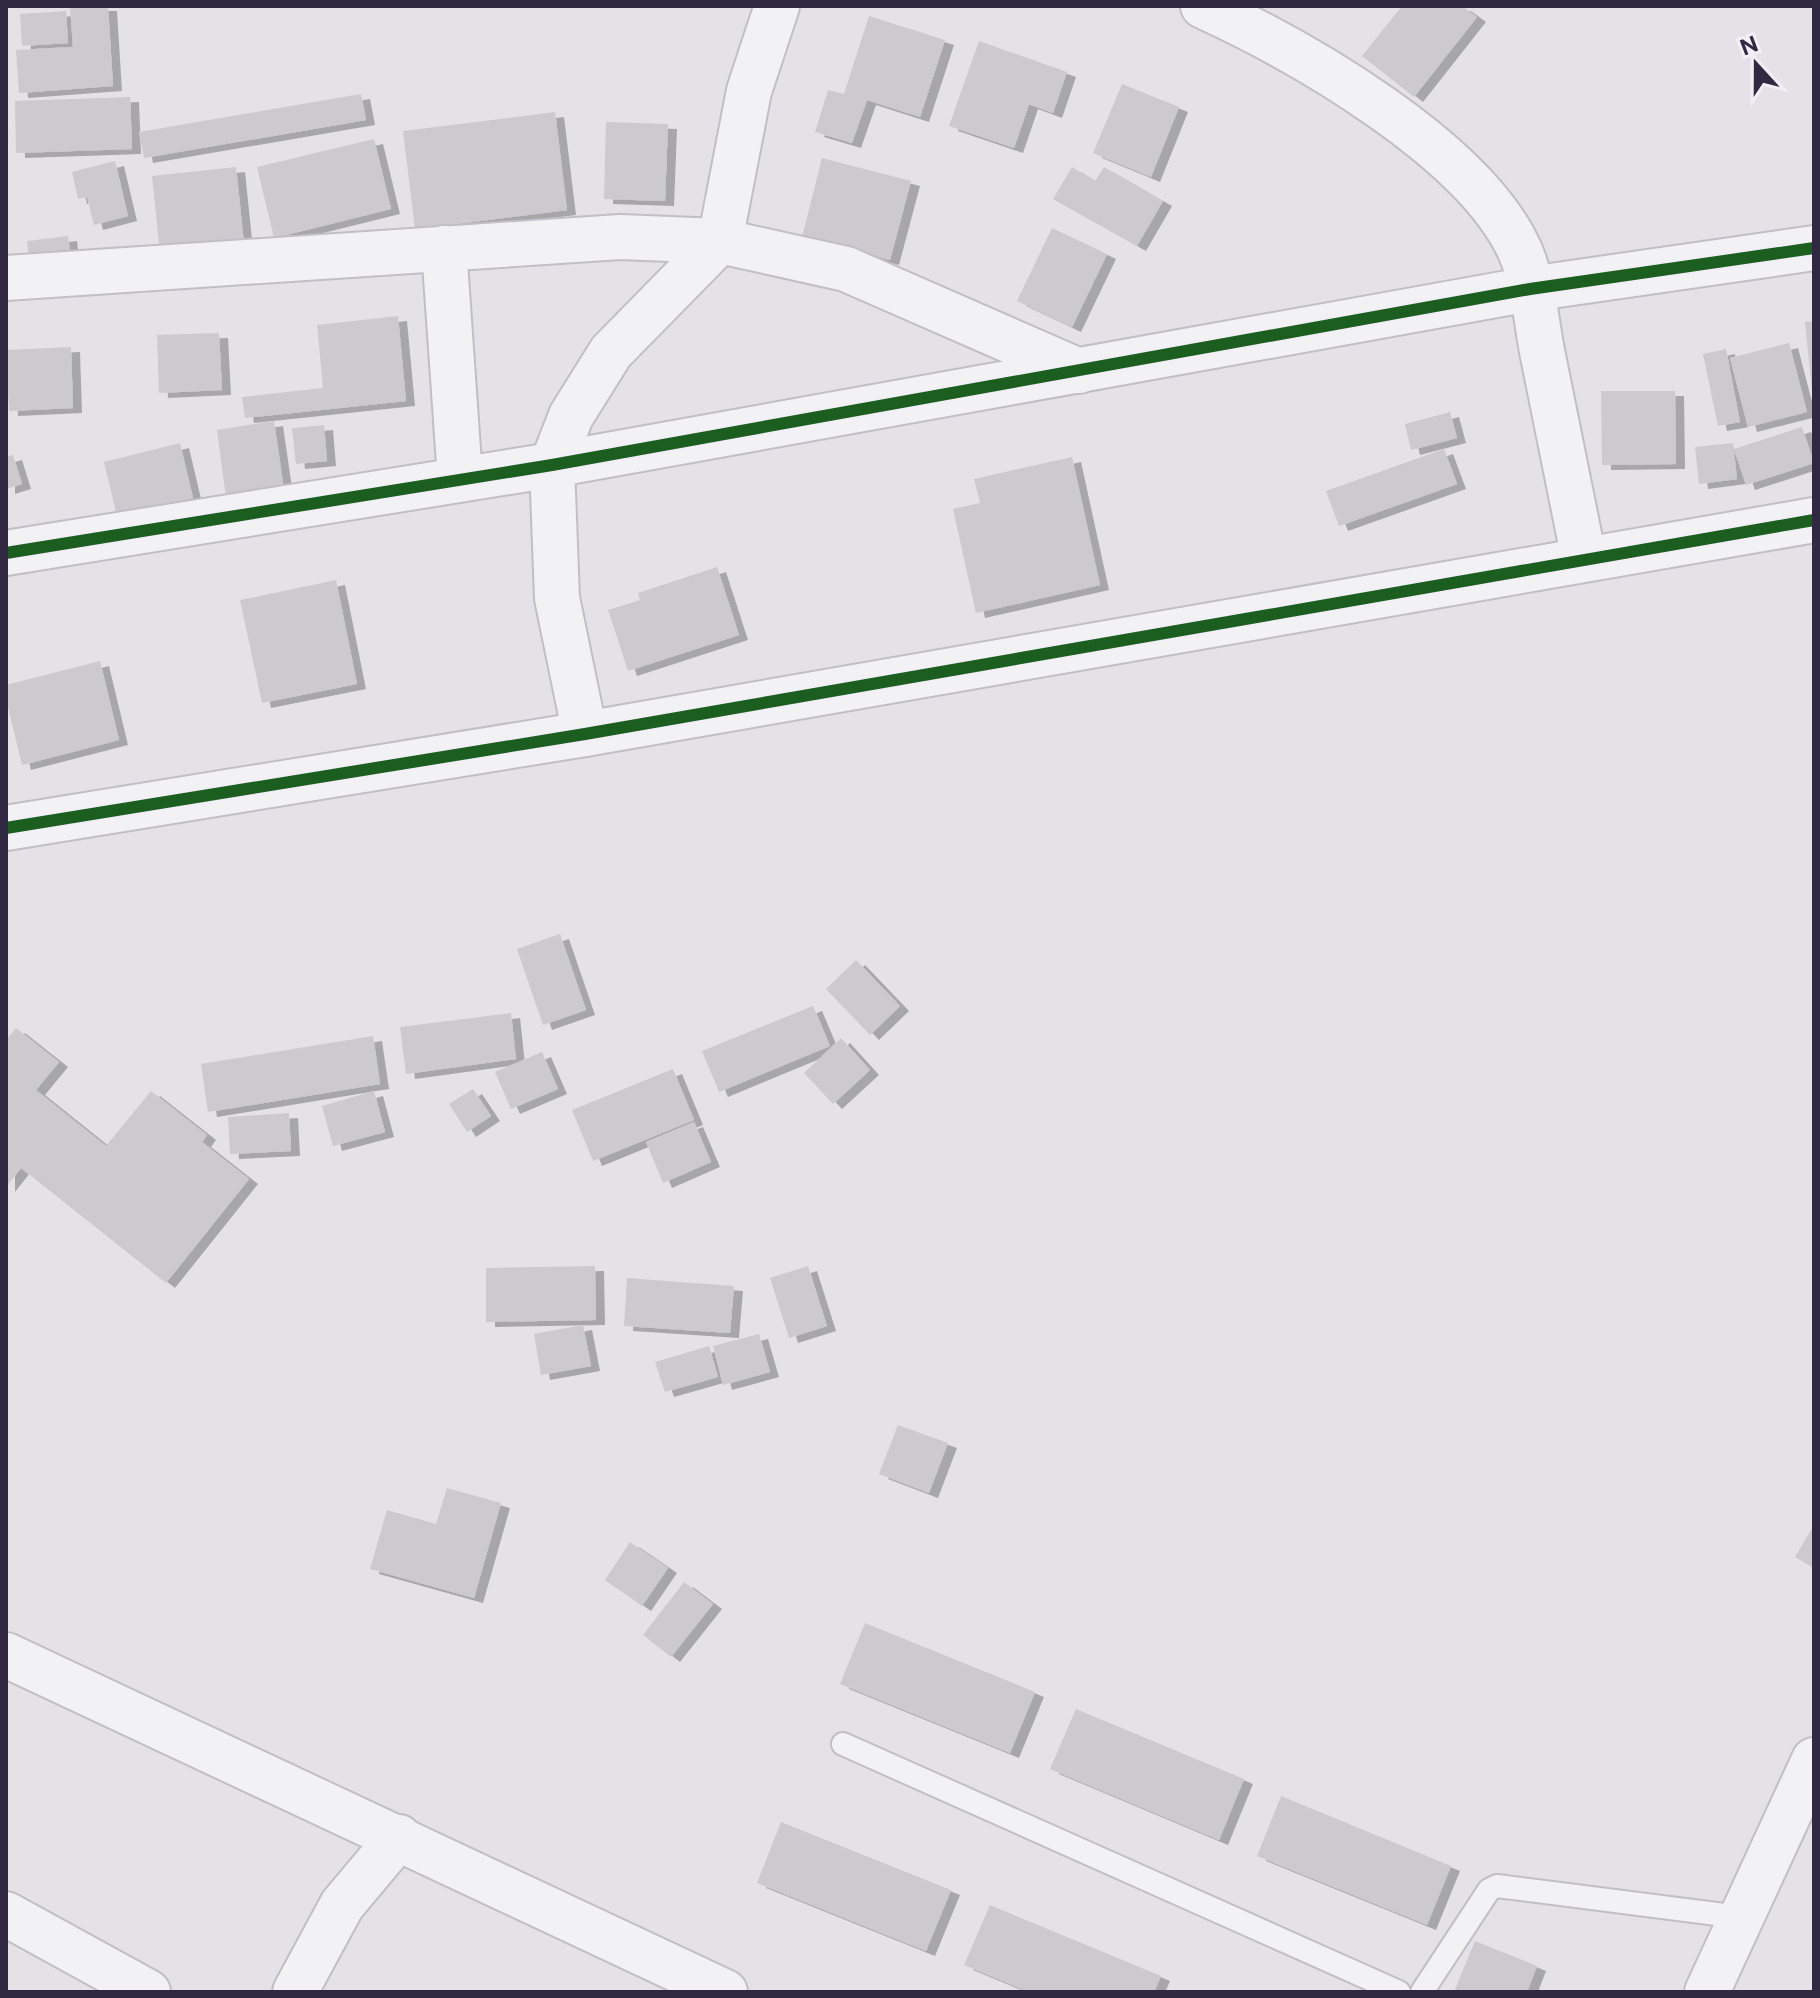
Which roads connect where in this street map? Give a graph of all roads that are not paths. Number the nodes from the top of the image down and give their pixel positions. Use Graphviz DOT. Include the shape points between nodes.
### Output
graph roads {
  1 [pos="777,6"];
  2 [pos="1203,6"];
  3 [pos="720,241"];
  4 [pos="444,248"];
  5 [pos="1814,248"];
  6 [pos="6,278"];
  7 [pos="1530,289"];
  8 [pos="1079,371"];
  9 [pos="552,465"];
  10 [pos="460,478"];
  11 [pos="1814,520"];
  12 [pos="6,553"];
  13 [pos="1584,559"];
  14 [pos="585,734"];
  15 [pos="6,828"];
  16 [pos="6,1655"];
  17 [pos="843,1744"];
  18 [pos="1814,1760"];
  19 [pos="399,1837"];
  20 [pos="6,1914"];
  21 [pos="1740,1917"];
  22 [pos="148,1992"];
  23 [pos="295,1992"];
  24 [pos="725,1992"];
  25 [pos="1399,1992"];
  26 [pos="1422,1992"];
  27 [pos="1707,1992"];
  1 -- 3 [label="street" via="749,91"];
  2 -- 7 [label="street" via="1255,30 1349,88 1445,158 1483,194 1520,251"];
  3 -- 4 [label="street" via="620,237"];
  3 -- 8 [label="street" via="846,269"];
  3 -- 9 [label="street" via="611,352 571,416"];
  4 -- 6 [label="street"];
  4 -- 10 [label="street"];
  5 -- 7 [label="street"];
  7 -- 8 [label="street"];
  7 -- 13 [label="street"];
  8 -- 9 [label="street"];
  9 -- 10 [label="street"];
  9 -- 14 [label="street" via="557,598"];
  10 -- 12 [label="street"];
  11 -- 13 [label="street"];
  13 -- 14 [label="street"];
  14 -- 15 [label="street"];
  16 -- 19 [label="street"];
  17 -- 25 [label="lane"];
  18 -- 21 [label="street"];
  19 -- 23 [label="street" via="342,1905"];
  19 -- 24 [label="street"];
  20 -- 22 [label="street"];
  21 -- 26 [label="lane" via="1497,1886 1489,1890"];
  21 -- 27 [label="street"];
}
